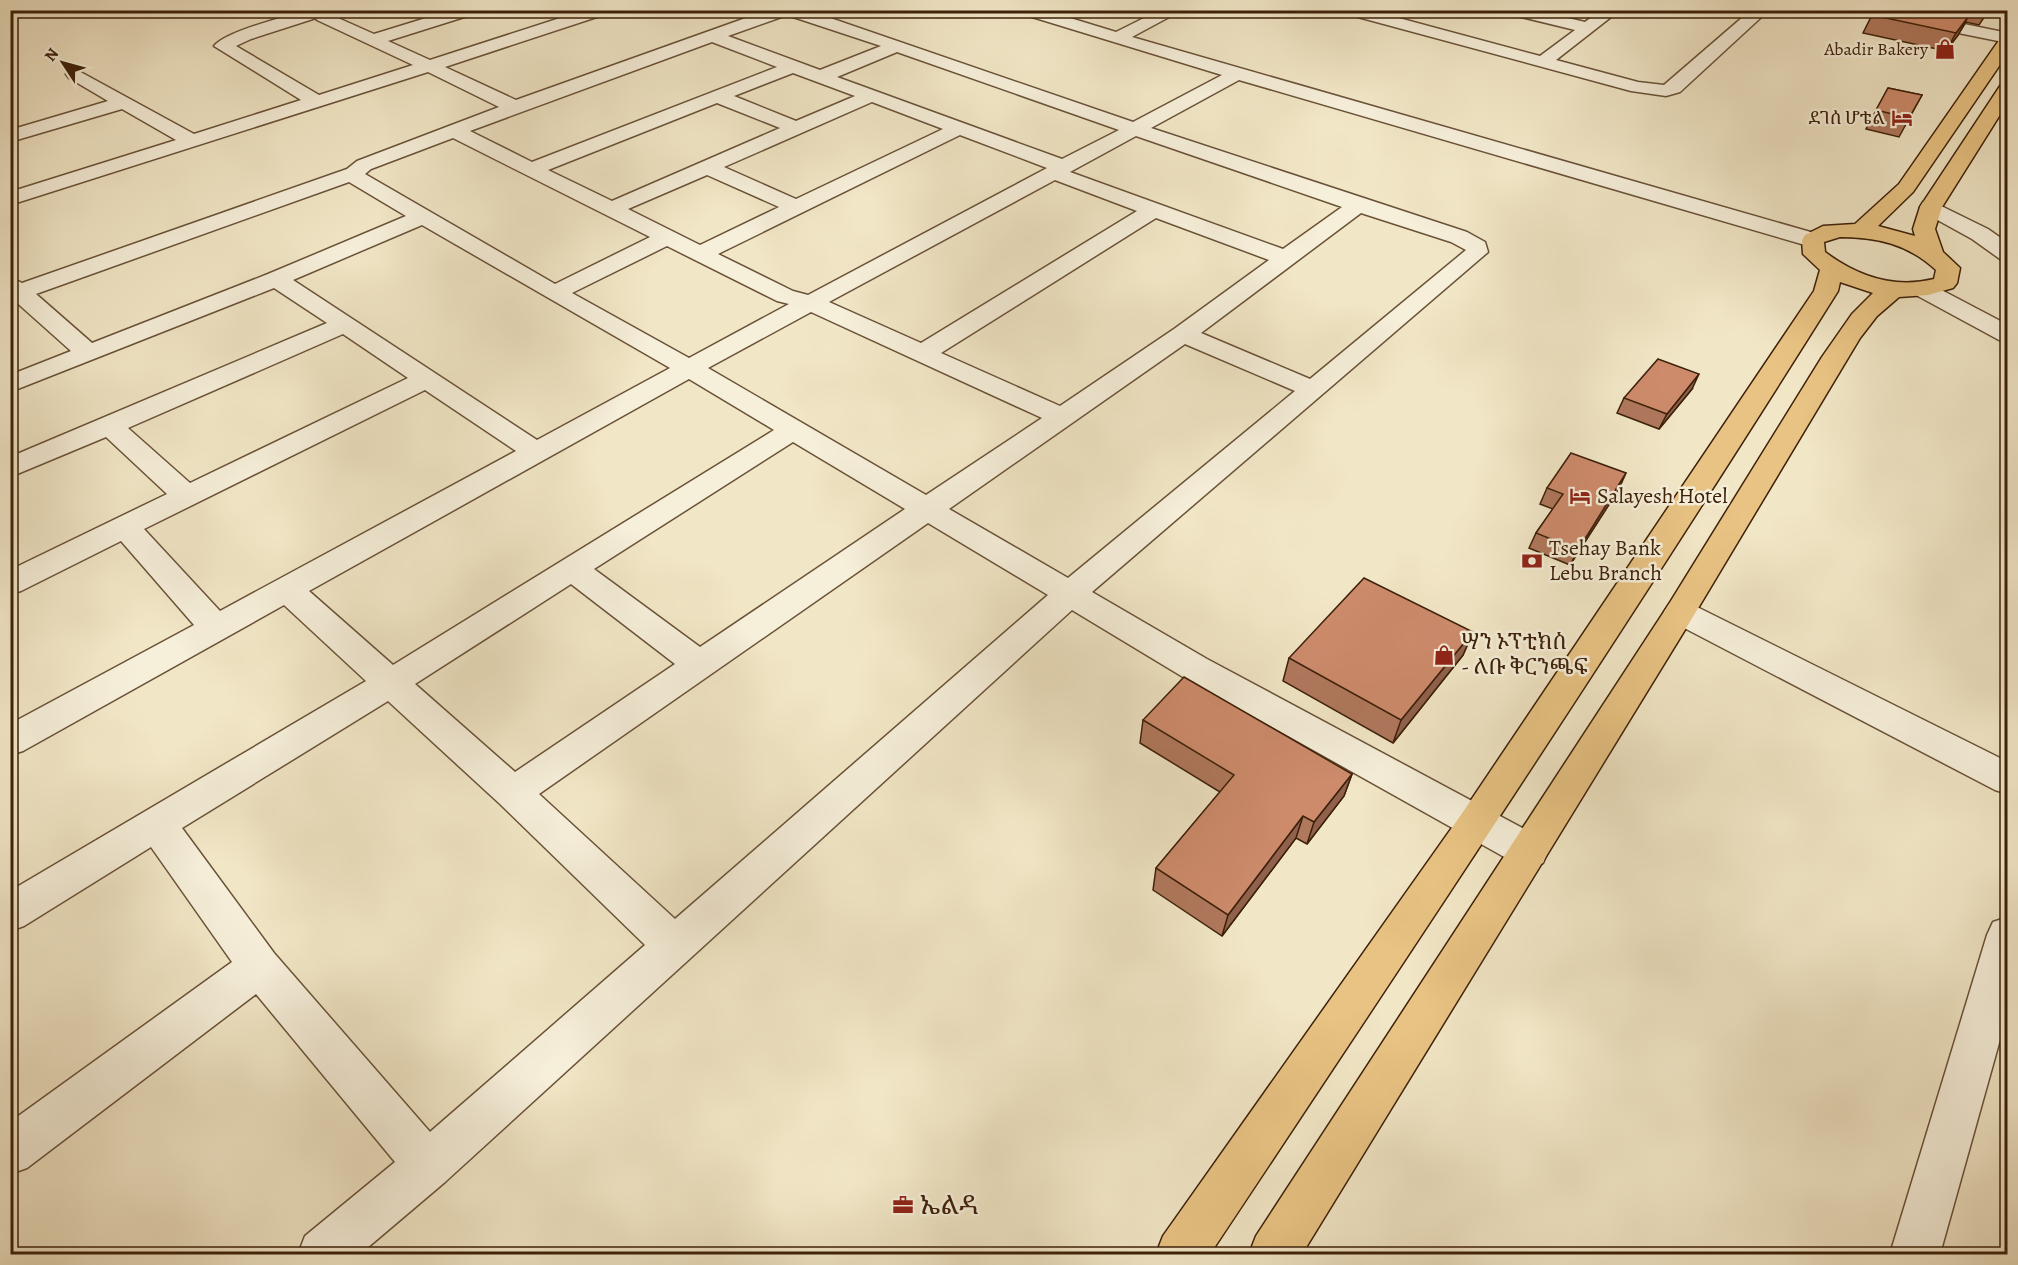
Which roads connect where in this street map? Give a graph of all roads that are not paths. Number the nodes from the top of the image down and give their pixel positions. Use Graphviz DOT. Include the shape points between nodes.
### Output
graph roads {
  1 [pos="471,10"];
  2 [pos="603,10"];
  3 [pos="787,10"];
  4 [pos="1025,10"];
  5 [pos="1174,10"];
  6 [pos="1349,10"];
  7 [pos="1511,10"];
  8 [pos="1612,10"];
  9 [pos="1761,10"];
  10 [pos="1869,10"];
  11 [pos="318,11"];
  12 [pos="1588,28"];
  13 [pos="711,36"];
  14 [pos="1117,38"];
  15 [pos="2007,39"];
  16 [pos="373,40"];
  17 [pos="894,46"];
  18 [pos="1544,61"];
  19 [pos="429,66"];
  20 [pos="792,66"];
  21 [pos="75,74"];
  22 [pos="1237,74"];
  23 [pos="820,78"];
  24 [pos="2007,87"];
  25 [pos="716,96"];
  26 [pos="870,96"];
  27 [pos="124,102"];
  28 [pos="318,102"];
  29 [pos="515,107"];
  30 [pos="797,128"];
  31 [pos="957,129"];
  32 [pos="1135,129"];
  33 [pos="453,130"];
  34 [pos="10,136"];
  35 [pos="194,142"];
  36 [pos="707,167"];
  37 [pos="532,169"];
  38 [pos="1059,170"];
  39 [pos="354,173"];
  40 [pos="10,199"];
  41 [pos="1358,205"];
  42 [pos="796,207"];
  43 [pos="1931,207"];
  44 [pos="611,209"];
  45 [pos="1155,209"];
  46 [pos="423,217"];
  47 [pos="1861,230"];
  48 [pos="668,237"];
  49 [pos="1932,252"];
  50 [pos="701,253"];
  51 [pos="1822,255"];
  52 [pos="2007,255"];
  53 [pos="1285,258"];
  54 [pos="276,279"];
  55 [pos="1921,287"];
  56 [pos="13,291"];
  57 [pos="554,293"];
  58 [pos="812,303"];
  59 [pos="2007,319"];
  60 [pos="344,325"];
  61 [pos="1183,334"];
  62 [pos="2007,335"];
  63 [pos="923,352"];
  64 [pos="88,353"];
  65 [pos="689,368"];
  66 [pos="427,379"];
  67 [pos="10,384"];
  68 [pos="1314,390"];
  69 [pos="1062,417"];
  70 [pos="110,426"];
  71 [pos="793,430"];
  72 [pos="537,452"];
  73 [pos="10,468"];
  74 [pos="188,497"];
  75 [pos="929,510"];
  76 [pos="126,528"];
  77 [pos="571,568"];
  78 [pos="10,583"];
  79 [pos="288,590"];
  80 [pos="1070,594"];
  81 [pos="1680,612"];
  82 [pos="216,628"];
  83 [pos="700,665"];
  84 [pos="390,683"];
  85 [pos="10,741"];
  86 [pos="2007,779"];
  87 [pos="513,793"];
  88 [pos="156,823"];
  89 [pos="1476,823"];
  90 [pos="1529,851"];
  91 [pos="10,913"];
  92 [pos="2007,935"];
  93 [pos="675,946"];
  94 [pos="259,967"];
  95 [pos="10,1151"];
  96 [pos="428,1165"];
  97 [pos="322,1254"];
  98 [pos="1181,1254"];
  99 [pos="1274,1254"];
  100 [pos="1915,1254"];
  1 -- 16 [label="street"];
  2 -- 19 [label="street"];
  3 -- 13 [label="street"];
  3 -- 17 [label="street"];
  4 -- 14 [label="street"];
  5 -- 14 [label="street"];
  6 -- 18 [label="street"];
  7 -- 12 [label="street"];
  8 -- 12 [label="street"];
  9 -- 18 [label="street" via="1666,91 1637,87"];
  10 -- 15 [label="street"];
  11 -- 16 [label="street"];
  11 -- 28 [label="street" via="244,35 223,46"];
  12 -- 18 [label="street"];
  13 -- 20 [label="street"];
  13 -- 29 [label="street"];
  14 -- 22 [label="street"];
  15 -- 47 [label="main road" via="1906,188"];
  16 -- 19 [label="street"];
  17 -- 23 [label="street"];
  17 -- 32 [label="street"];
  19 -- 28 [label="street"];
  19 -- 29 [label="street"];
  20 -- 23 [label="street"];
  20 -- 25 [label="street"];
  21 -- 27 [label="street"];
  22 -- 32 [label="street"];
  22 -- 51 [label="street"];
  23 -- 26 [label="street"];
  24 -- 43 [label="main road"];
  25 -- 30 [label="street"];
  25 -- 37 [label="street"];
  26 -- 30 [label="street"];
  26 -- 31 [label="street"];
  27 -- 34 [label="street"];
  27 -- 35 [label="street"];
  28 -- 35 [label="street"];
  29 -- 33 [label="street"];
  30 -- 36 [label="street"];
  31 -- 38 [label="street"];
  31 -- 42 [label="street"];
  32 -- 38 [label="street"];
  32 -- 41 [label="street"];
  33 -- 37 [label="street"];
  33 -- 39 [label="street" via="364,165"];
  35 -- 40 [label="street"];
  36 -- 42 [label="street"];
  36 -- 44 [label="street"];
  37 -- 44 [label="street"];
  38 -- 45 [label="street"];
  38 -- 58 [label="street"];
  39 -- 46 [label="street"];
  39 -- 56 [label="street"];
  41 -- 53 [label="street"];
  41 -- 68 [label="street" via="1459,237 1472,243 1477,252"];
  42 -- 50 [label="street"];
  43 -- 49 [label="main road" via="1924,229"];
  43 -- 52 [label="street" via="1980,234"];
  44 -- 48 [label="street"];
  45 -- 53 [label="street"];
  45 -- 63 [label="street"];
  46 -- 54 [label="street"];
  46 -- 57 [label="street"];
  47 -- 49 [label="main road" via="1887,234"];
  47 -- 51 [label="main road" via="1823,233"];
  48 -- 50 [label="street"];
  48 -- 57 [label="street"];
  49 -- 55 [label="main road" via="1948,268"];
  50 -- 58 [label="street" via="785,296"];
  51 -- 55 [label="main road" via="1850,278"];
  51 -- 89 [label="main road" via="1826,291"];
  53 -- 61 [label="street"];
  54 -- 60 [label="street"];
  54 -- 64 [label="street"];
  55 -- 59 [label="street"];
  55 -- 62 [label="street"];
  55 -- 81 [label="main road" via="1877,300 1851,333"];
  56 -- 64 [label="street"];
  57 -- 65 [label="street"];
  58 -- 63 [label="street"];
  58 -- 65 [label="street"];
  60 -- 66 [label="street"];
  60 -- 70 [label="street"];
  61 -- 68 [label="street"];
  61 -- 69 [label="street"];
  63 -- 69 [label="street"];
  64 -- 67 [label="street"];
  65 -- 71 [label="street"];
  65 -- 72 [label="street"];
  66 -- 72 [label="street"];
  66 -- 74 [label="street"];
  68 -- 80 [label="street"];
  69 -- 75 [label="street"];
  70 -- 73 [label="street"];
  70 -- 74 [label="street"];
  71 -- 75 [label="street"];
  71 -- 77 [label="street"];
  72 -- 79 [label="street"];
  74 -- 76 [label="street"];
  75 -- 80 [label="street"];
  75 -- 83 [label="street"];
  76 -- 78 [label="street"];
  76 -- 82 [label="street"];
  77 -- 83 [label="street"];
  77 -- 84 [label="street"];
  79 -- 82 [label="street"];
  79 -- 84 [label="street"];
  80 -- 89 [label="street" via="1195,668"];
  80 -- 93 [label="street"];
  81 -- 86 [label="street"];
  81 -- 90 [label="main road"];
  82 -- 85 [label="street"];
  83 -- 87 [label="street"];
  84 -- 87 [label="street"];
  84 -- 88 [label="street"];
  87 -- 93 [label="street"];
  88 -- 91 [label="street"];
  88 -- 94 [label="street"];
  89 -- 90 [label="street"];
  89 -- 98 [label="main road"];
  90 -- 99 [label="main road"];
  92 -- 100 [label="street"];
  93 -- 96 [label="street"];
  94 -- 95 [label="street"];
  94 -- 96 [label="street"];
  96 -- 97 [label="street"];
}
